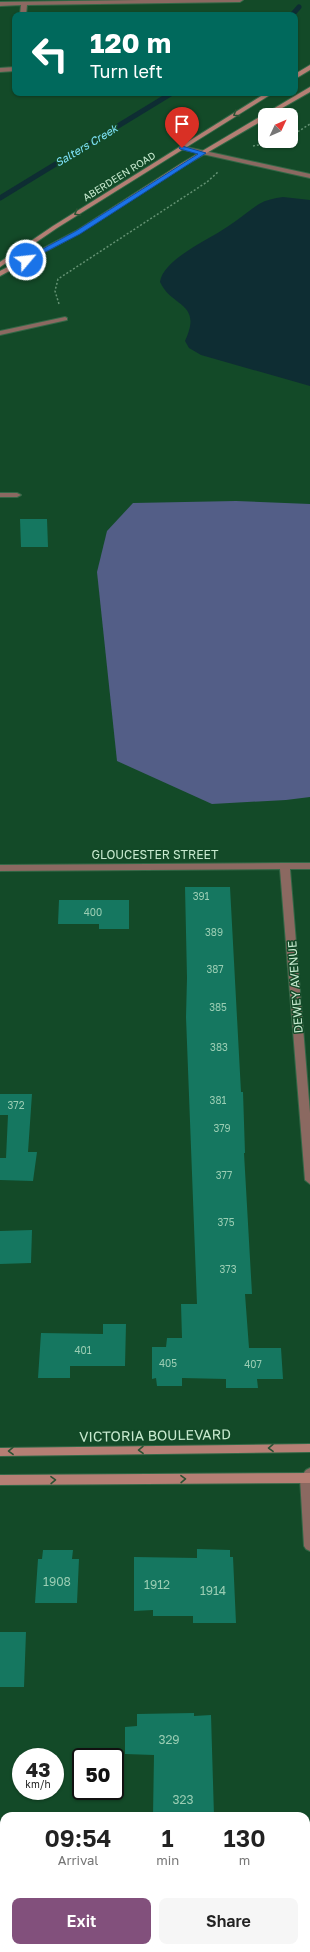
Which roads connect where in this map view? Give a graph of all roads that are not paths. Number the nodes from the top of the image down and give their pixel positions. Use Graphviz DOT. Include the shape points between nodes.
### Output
graph roads {
  1 [pos="240,0"];
  2 [pos="0,4"];
  3 [pos="24,4"];
  4 [pos="23,12"];
  5 [pos="310,67"];
  6 [pos="12,69"];
  7 [pos="0,70"];
  8 [pos="298,75"];
  9 [pos="310,89"];
  10 [pos="265,96"];
  11 [pos="278,108"];
  12 [pos="258,120"];
  13 [pos="182,148"];
  14 [pos="203,153"];
  15 [pos="310,176"];
  16 [pos="0,265"];
  17 [pos="0,274"];
  18 [pos="64,319"];
  19 [pos="0,333"];
  20 [pos="0,495"];
  21 [pos="17,495"];
  22 [pos="285,866"];
  23 [pos="310,866"];
  24 [pos="0,868"];
  25 [pos="310,1180"];
  26 [pos="310,1448"];
  27 [pos="0,1452"];
  28 [pos="309,1476"];
  29 [pos="0,1480"];
  30 [pos="310,1546"];
  1 -- 3 [label="street"];
  2 -- 3 [label="street"];
  3 -- 4 [label="street"];
  5 -- 8 [label="main road"];
  6 -- 7 [label="street"];
  9 -- 11 [label="main road"];
  10 -- 13 [label="main road, ABERDEEN ROAD, one-way"];
  12 -- 14 [label="main road"];
  13 -- 14 [label="street"];
  13 -- 16 [label="main road, ABERDEEN ROAD, one-way" via="54,227"];
  14 -- 15 [label="street"];
  14 -- 17 [label="main road" via="78,232"];
  18 -- 19 [label="street"];
  20 -- 21 [label="street"];
  22 -- 23 [label="street, GLOUCESTER STREET"];
  22 -- 24 [label="street, GLOUCESTER STREET"];
  22 -- 25 [label="street, DEWEY AVENUE"];
  26 -- 27 [label="main road, VICTORIA BOULEVARD, one-way"];
  29 -- 28 [label="main road, one-way"];
  28 -- 30 [label="street"];
}
